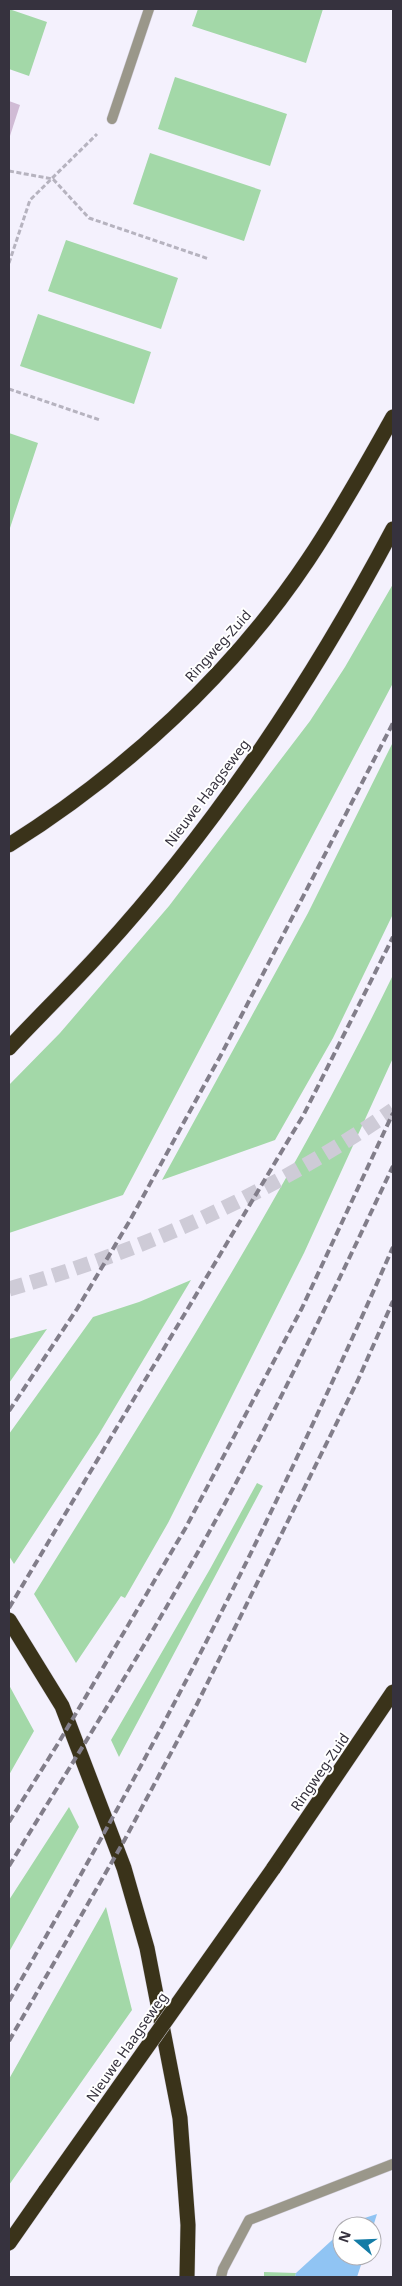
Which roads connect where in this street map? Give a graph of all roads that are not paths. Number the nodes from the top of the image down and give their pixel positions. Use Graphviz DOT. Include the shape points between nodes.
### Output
graph roads {
  1 [pos="149,9"];
  2 [pos="112,120"];
  3 [pos="393,417"];
  4 [pos="393,529"];
  5 [pos="9,846"];
  6 [pos="9,1048"];
  7 [pos="9,1620"];
  8 [pos="393,1692"];
  9 [pos="273,1869"];
  10 [pos="393,2164"];
  11 [pos="9,2243"];
  12 [pos="187,2277"];
  13 [pos="221,2277"];
  1 -- 2 [label="lane"];
  3 -- 5 [label="highway, Ringweg-Zuid" via="354,488 307,561 235,654 188,704 131,755 45,823"];
  4 -- 6 [label="highway, Nieuwe Haagseweg" via="316,665 211,818 101,952"];
  7 -- 12 [label="highway" via="62,1706 124,1868 147,1948 180,2118 188,2225"];
  8 -- 9 [label="highway, Ringweg-Zuid"];
  9 -- 11 [label="highway, Nieuwe Haagseweg, bridge"];
  10 -- 13 [label="lane" via="249,2220"];
}
